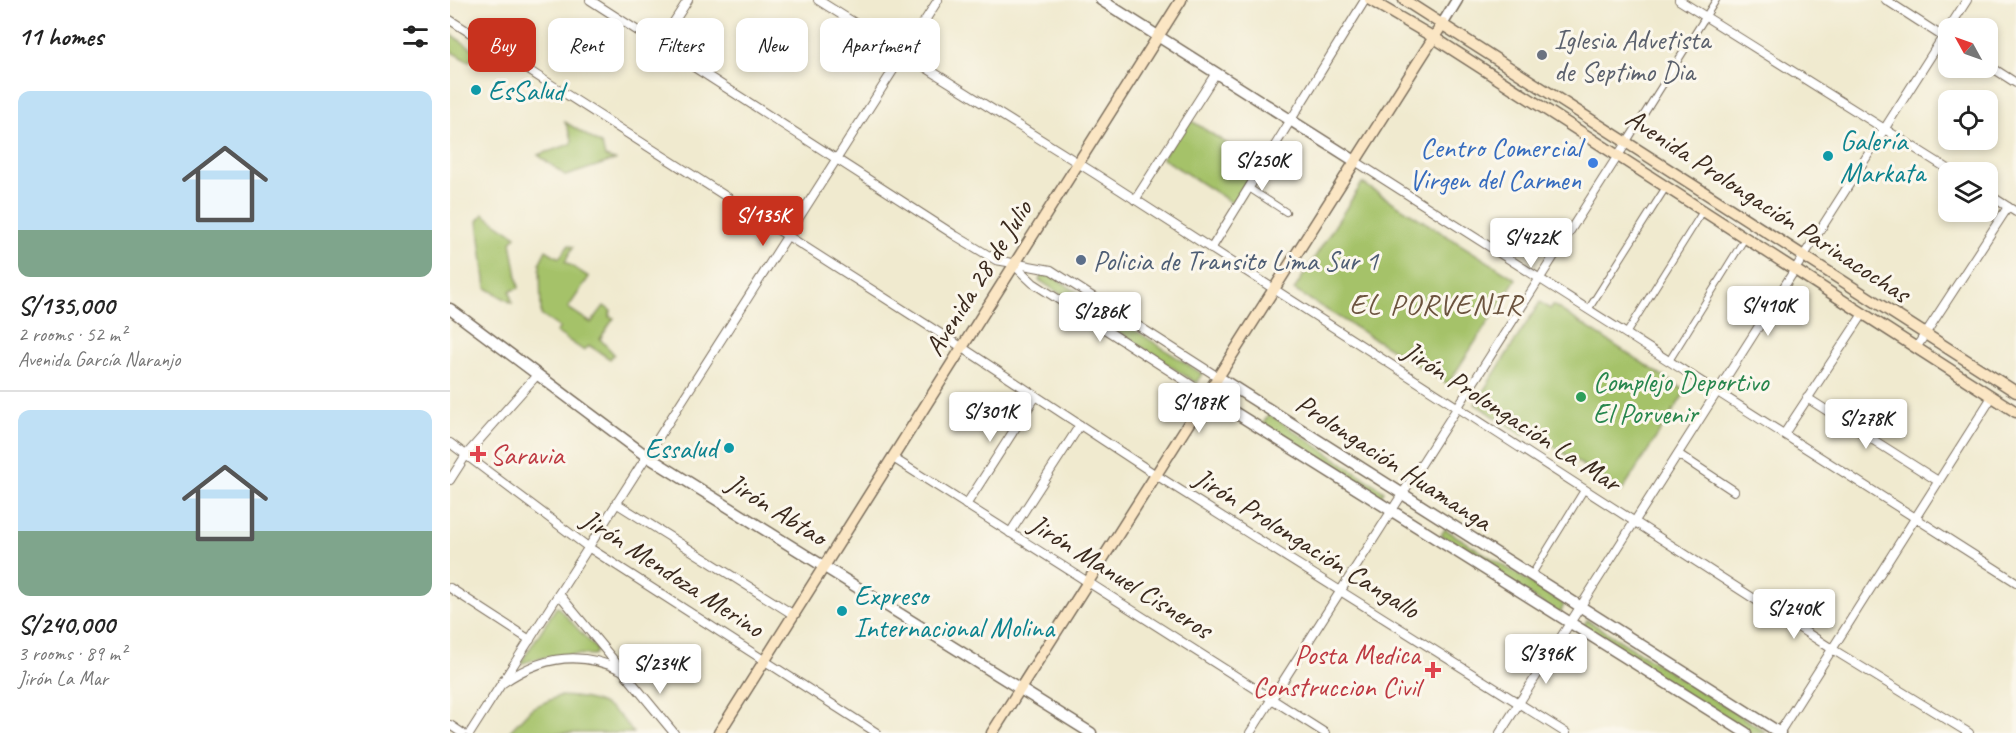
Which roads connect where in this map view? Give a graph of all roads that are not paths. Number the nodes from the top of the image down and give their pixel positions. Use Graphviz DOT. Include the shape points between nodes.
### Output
graph roads {
  1 [pos="590,0"];
  2 [pos="688,0"];
  3 [pos="818,0"];
  4 [pos="938,0"];
  5 [pos="1101,0"];
  6 [pos="1181,0"];
  7 [pos="1365,0"];
  8 [pos="1370,0"];
  9 [pos="1404,0"];
  10 [pos="1457,0"];
  11 [pos="1679,0"];
  12 [pos="1716,0"];
  13 [pos="1886,0"];
  14 [pos="1967,0"];
  15 [pos="1706,17"];
  16 [pos="676,18"];
  17 [pos="846,18"];
  18 [pos="926,18"];
  19 [pos="1956,18"];
  20 [pos="450,20"];
  21 [pos="1443,23"];
  22 [pos="636,30"];
  23 [pos="1938,34"];
  24 [pos="1158,36"];
  25 [pos="1433,38"];
  26 [pos="1938,51"];
  27 [pos="1998,71"];
  28 [pos="701,72"];
  29 [pos="892,72"];
  30 [pos="932,72"];
  31 [pos="1216,73"];
  32 [pos="2016,83"];
  33 [pos="1291,121"];
  34 [pos="1885,129"];
  35 [pos="1626,143"];
  36 [pos="1618,156"];
  37 [pos="836,159"];
  38 [pos="1355,161"];
  39 [pos="1938,163"];
  40 [pos="1078,164"];
  41 [pos="1666,187"];
  42 [pos="1249,188"];
  43 [pos="1135,200"];
  44 [pos="1998,200"];
  45 [pos="2008,207"];
  46 [pos="1703,211"];
  47 [pos="1286,212"];
  48 [pos="2016,212"];
  49 [pos="785,237"];
  50 [pos="1745,238"];
  51 [pos="1211,249"];
  52 [pos="1804,257"];
  53 [pos="1014,265"];
  54 [pos="1795,270"];
  55 [pos="1540,279"];
  56 [pos="1273,290"];
  57 [pos="450,309"];
  58 [pos="1588,310"];
  59 [pos="1863,314"];
  60 [pos="1626,334"];
  61 [pos="1926,334"];
  62 [pos="963,348"];
  63 [pos="1917,348"];
  64 [pos="1669,361"];
  65 [pos="537,375"];
  66 [pos="1218,377"];
  67 [pos="1718,392"];
  68 [pos="2016,392"];
  69 [pos="1207,395"];
  70 [pos="1036,396"];
  71 [pos="1992,397"];
  72 [pos="1807,398"];
  73 [pos="1458,408"];
  74 [pos="2016,412"];
  75 [pos="1080,425"];
  76 [pos="1784,434"];
  77 [pos="450,443"];
  78 [pos="1678,454"];
  79 [pos="466,455"];
  80 [pos="645,455"];
  81 [pos="893,458"];
  82 [pos="1156,475"];
  83 [pos="450,480"];
  84 [pos="1938,481"];
  85 [pos="1584,490"];
  86 [pos="1734,491"];
  87 [pos="1402,495"];
  88 [pos="615,502"];
  89 [pos="966,505"];
  90 [pos="1392,511"];
  91 [pos="1915,518"];
  92 [pos="1635,522"];
  93 [pos="1010,533"];
  94 [pos="588,547"];
  95 [pos="824,566"];
  96 [pos="1530,577"];
  97 [pos="1088,582"];
  98 [pos="2016,582"];
  99 [pos="450,588"];
  100 [pos="1342,591"];
  101 [pos="559,594"];
  102 [pos="1580,608"];
  103 [pos="794,615"];
  104 [pos="1570,623"];
  105 [pos="530,640"];
  106 [pos="1832,649"];
  107 [pos="765,661"];
  108 [pos="625,673"];
  109 [pos="500,686"];
  110 [pos="1019,690"];
  111 [pos="1272,699"];
  112 [pos="1519,703"];
  113 [pos="450,725"];
  114 [pos="462,733"];
  115 [pos="470,733"];
  116 [pos="674,733"];
  117 [pos="719,733"];
  118 [pos="877,733"];
  119 [pos="992,733"];
  120 [pos="1091,733"];
  121 [pos="1250,733"];
  122 [pos="1325,733"];
  123 [pos="1500,733"];
  124 [pos="1566,733"];
  125 [pos="1746,733"];
  126 [pos="1779,733"];
  127 [pos="1969,733"];
  1 -- 22 [label="street"];
  2 -- 16 [label="street"];
  3 -- 17 [label="street, Jirón Prolongación La Mar"];
  4 -- 18 [label="street"];
  5 -- 24 [label="street"];
  6 -- 24 [label="main road, Avenida 28 de Julio"];
  7 -- 33 [label="street"];
  8 -- 25 [label="main road, Avenida Prolongación Parinacochas"];
  9 -- 21 [label="main road, Avenida Prolongación Parinacochas"];
  10 -- 21 [label="street"];
  11 -- 15 [label="street"];
  12 -- 15 [label="street"];
  13 -- 23 [label="street"];
  14 -- 19 [label="street"];
  15 -- 34 [label="street"];
  15 -- 35 [label="street"];
  20 -- 49 [label="street, Jirón Prolongación Cangallo"];
  21 -- 25 [label="main road"];
  21 -- 35 [label="main road, Avenida Prolongación Parinacochas"];
  24 -- 31 [label="street"];
  24 -- 40 [label="main road, Avenida 28 de Julio"];
  25 -- 36 [label="main road, Avenida Prolongación Parinacochas"];
  25 -- 38 [label="main road"];
  26 -- 34 [label="street"];
  27 -- 32 [label="street"];
  28 -- 37 [label="street"];
  29 -- 37 [label="street"];
  30 -- 40 [label="street, Jirón Prolongación La Mar"];
  31 -- 33 [label="street"];
  31 -- 43 [label="street"];
  33 -- 38 [label="street"];
  33 -- 42 [label="street"];
  34 -- 39 [label="street"];
  34 -- 52 [label="street"];
  35 -- 36 [label="street"];
  35 -- 52 [label="main road, Avenida Prolongación Parinacochas"];
  36 -- 41 [label="main road, Avenida Prolongación Parinacochas"];
  36 -- 55 [label="street"];
  37 -- 49 [label="street"];
  37 -- 53 [label="street" via="996,260"];
  38 -- 55 [label="street"];
  38 -- 56 [label="main road"];
  40 -- 43 [label="street, Jirón Prolongación La Mar"];
  40 -- 53 [label="main road, Avenida 28 de Julio"];
  41 -- 46 [label="main road, Avenida Prolongación Parinacochas"];
  41 -- 58 [label="street"];
  42 -- 47 [label="street"];
  42 -- 51 [label="street"];
  43 -- 51 [label="street, Jirón Prolongación La Mar"];
  44 -- 45 [label="street"];
  45 -- 48 [label="street"];
  45 -- 61 [label="street"];
  46 -- 50 [label="main road, Avenida Prolongación Parinacochas"];
  46 -- 60 [label="street"];
  49 -- 62 [label="street, Jirón Prolongación Cangallo"];
  49 -- 80 [label="street"];
  50 -- 54 [label="main road, Avenida Prolongación Parinacochas"];
  50 -- 64 [label="street"];
  51 -- 56 [label="street, Jirón Prolongación La Mar"];
  52 -- 54 [label="street"];
  52 -- 61 [label="main road, Avenida Prolongación Parinacochas"];
  53 -- 62 [label="main road, Avenida 28 de Julio"];
  53 -- 66 [label="street, Prolongación Huamanga" via="1051,270"];
  53 -- 69 [label="street, Prolongación Huamanga" via="1039,287"];
  54 -- 59 [label="main road, Avenida Prolongación Parinacochas"];
  54 -- 67 [label="street"];
  55 -- 58 [label="street"];
  55 -- 73 [label="street"];
  56 -- 66 [label="main road"];
  56 -- 73 [label="street, Jirón Prolongación La Mar"];
  57 -- 65 [label="street, Jirón Abtao"];
  58 -- 60 [label="street"];
  59 -- 63 [label="main road, Avenida Prolongación Parinacochas"];
  59 -- 72 [label="street"];
  60 -- 64 [label="street"];
  61 -- 63 [label="street"];
  61 -- 68 [label="main road, Avenida Prolongación Parinacochas"];
  62 -- 70 [label="street, Jirón Prolongación Cangallo"];
  62 -- 81 [label="main road, Avenida 28 de Julio"];
  63 -- 71 [label="main road, Avenida Prolongación Parinacochas"];
  64 -- 67 [label="street"];
  65 -- 79 [label="street"];
  65 -- 80 [label="street, Jirón Abtao"];
  66 -- 69 [label="main road"];
  66 -- 87 [label="street, Prolongación Huamanga"];
  67 -- 76 [label="street"];
  67 -- 78 [label="street"];
  69 -- 82 [label="main road"];
  69 -- 90 [label="street, Prolongación Huamanga"];
  70 -- 75 [label="street, Jirón Prolongación Cangallo"];
  70 -- 89 [label="street"];
  71 -- 74 [label="main road, Avenida Prolongación Parinacochas"];
  71 -- 84 [label="street"];
  72 -- 76 [label="street"];
  72 -- 84 [label="street"];
  73 -- 85 [label="street, Jirón Prolongación La Mar"];
  73 -- 87 [label="street"];
  75 -- 82 [label="street, Jirón Prolongación Cangallo"];
  75 -- 93 [label="street"];
  76 -- 91 [label="street"];
  77 -- 79 [label="street, Jirón Mendoza Merino"];
  78 -- 86 [label="street"];
  78 -- 92 [label="street"];
  79 -- 83 [label="street"];
  79 -- 94 [label="street, Jirón Mendoza Merino"];
  80 -- 88 [label="street"];
  80 -- 95 [label="street, Jirón Abtao"];
  81 -- 89 [label="street, Jirón Manuel Cisneros"];
  81 -- 95 [label="main road, Avenida 28 de Julio"];
  82 -- 97 [label="main road"];
  82 -- 100 [label="street, Jirón Prolongación Cangallo"];
  84 -- 91 [label="street"];
  85 -- 92 [label="street, Jirón Prolongación La Mar"];
  85 -- 96 [label="street"];
  87 -- 90 [label="street"];
  87 -- 96 [label="street, Prolongación Huamanga"];
  88 -- 94 [label="street"];
  88 -- 103 [label="street"];
  89 -- 93 [label="street, Jirón Manuel Cisneros"];
  90 -- 100 [label="street"];
  90 -- 104 [label="street, Prolongación Huamanga"];
  91 -- 98 [label="street"];
  91 -- 106 [label="street"];
  92 -- 102 [label="street"];
  92 -- 106 [label="street, Jirón Prolongación La Mar"];
  93 -- 97 [label="street, Jirón Manuel Cisneros"];
  94 -- 101 [label="street"];
  94 -- 107 [label="street, Jirón Mendoza Merino"];
  95 -- 103 [label="main road, Avenida 28 de Julio"];
  95 -- 110 [label="street, Jirón Abtao"];
  96 -- 102 [label="street, Prolongación Huamanga"];
  97 -- 110 [label="main road"];
  97 -- 111 [label="street, Jirón Manuel Cisneros"];
  99 -- 105 [label="street"];
  100 -- 111 [label="street"];
  100 -- 112 [label="street, Jirón Prolongación Cangallo"];
  101 -- 105 [label="street"];
  101 -- 108 [label="street"];
  102 -- 104 [label="street"];
  102 -- 126 [label="street, Prolongación Huamanga"];
  103 -- 107 [label="main road, Avenida 28 de Julio"];
  104 -- 112 [label="street"];
  104 -- 125 [label="street, Prolongación Huamanga"];
  105 -- 109 [label="street"];
  106 -- 126 [label="street"];
  106 -- 127 [label="street, Jirón Prolongación La Mar"];
  107 -- 117 [label="main road, Avenida 28 de Julio"];
  107 -- 118 [label="street, Jirón Mendoza Merino"];
  108 -- 109 [label="street" via="584,658 554,659 526,669"];
  108 -- 116 [label="street"];
  109 -- 115 [label="street"];
  110 -- 119 [label="main road"];
  110 -- 120 [label="street, Jirón Abtao"];
  111 -- 121 [label="street"];
  111 -- 122 [label="street, Jirón Manuel Cisneros"];
  112 -- 123 [label="street"];
  112 -- 124 [label="street, Jirón Prolongación Cangallo"];
  113 -- 114 [label="street"];
}
